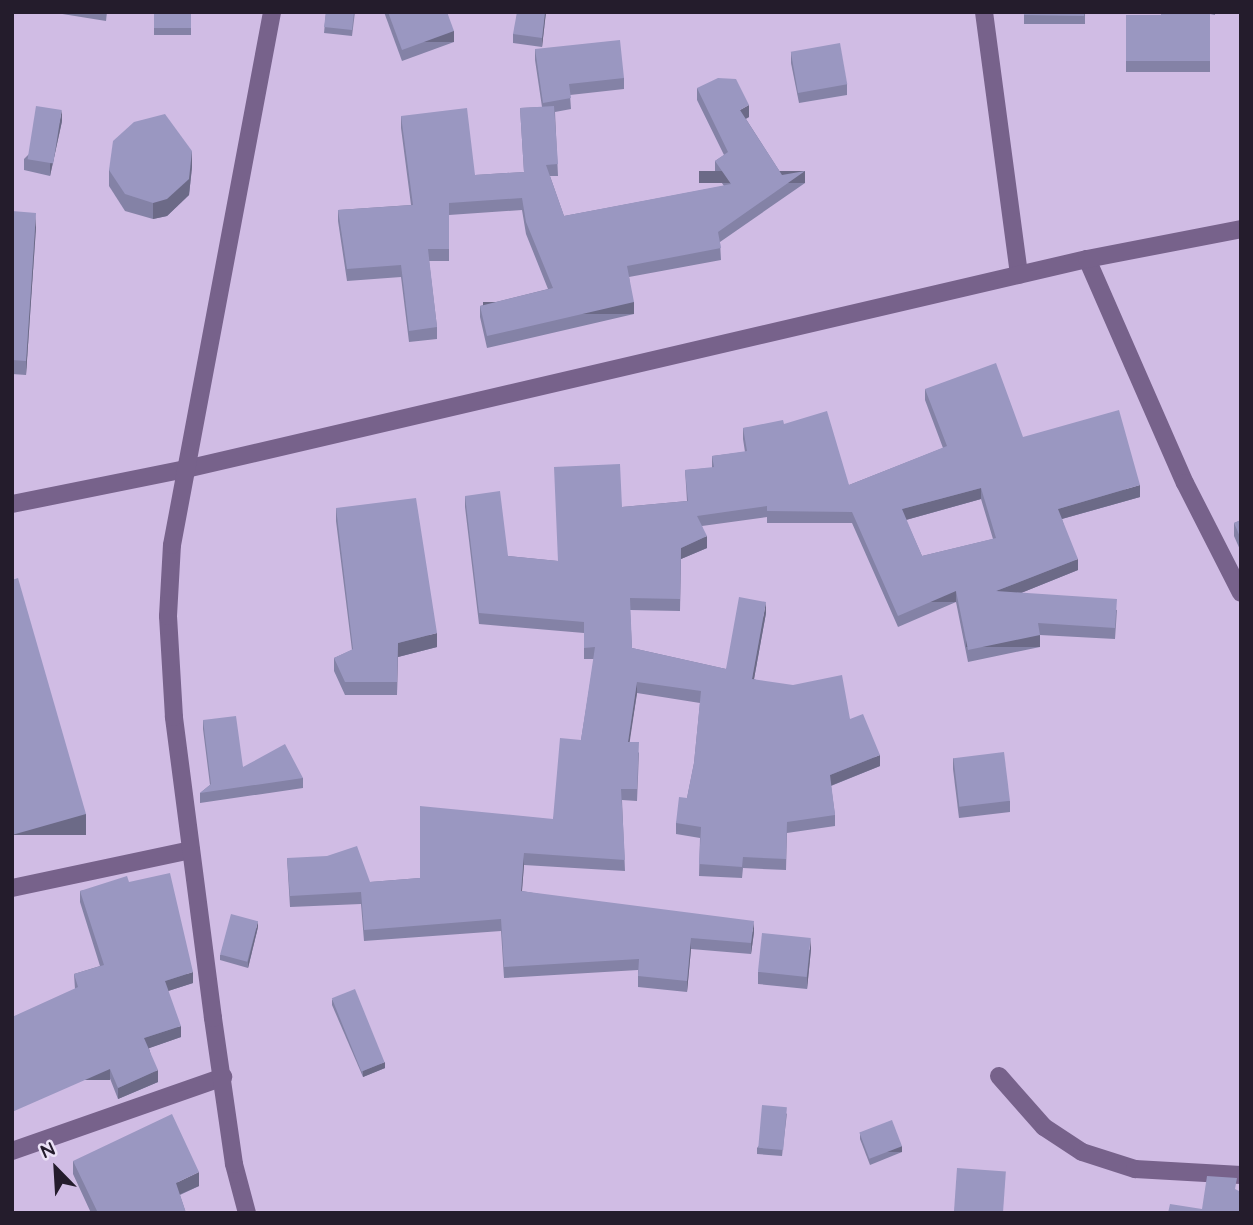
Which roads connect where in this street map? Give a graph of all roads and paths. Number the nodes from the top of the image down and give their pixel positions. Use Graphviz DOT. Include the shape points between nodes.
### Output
graph roads {
  1 [pos="272,12"];
  2 [pos="984,12"];
  3 [pos="1241,229"];
  4 [pos="1087,259"];
  5 [pos="1019,275"];
  6 [pos="186,468"];
  7 [pos="12,504"];
  8 [pos="1241,593"];
  9 [pos="191,850"];
  10 [pos="12,888"];
  11 [pos="999,1076"];
  12 [pos="223,1077"];
  13 [pos="12,1151"];
  14 [pos="1241,1175"];
  15 [pos="247,1213"];
  1 -- 6 [label="street"];
  2 -- 5 [label="street"];
  3 -- 4 [label="street"];
  4 -- 5 [label="street"];
  4 -- 8 [label="street" via="1185,482"];
  5 -- 6 [label="street"];
  6 -- 7 [label="street"];
  6 -- 9 [label="street" via="172,545 168,616 174,717"];
  9 -- 10 [label="street"];
  9 -- 12 [label="street"];
  11 -- 14 [label="street" via="1044,1127 1082,1152 1135,1169"];
  12 -- 13 [label="street"];
  12 -- 15 [label="street" via="234,1164"];
}
